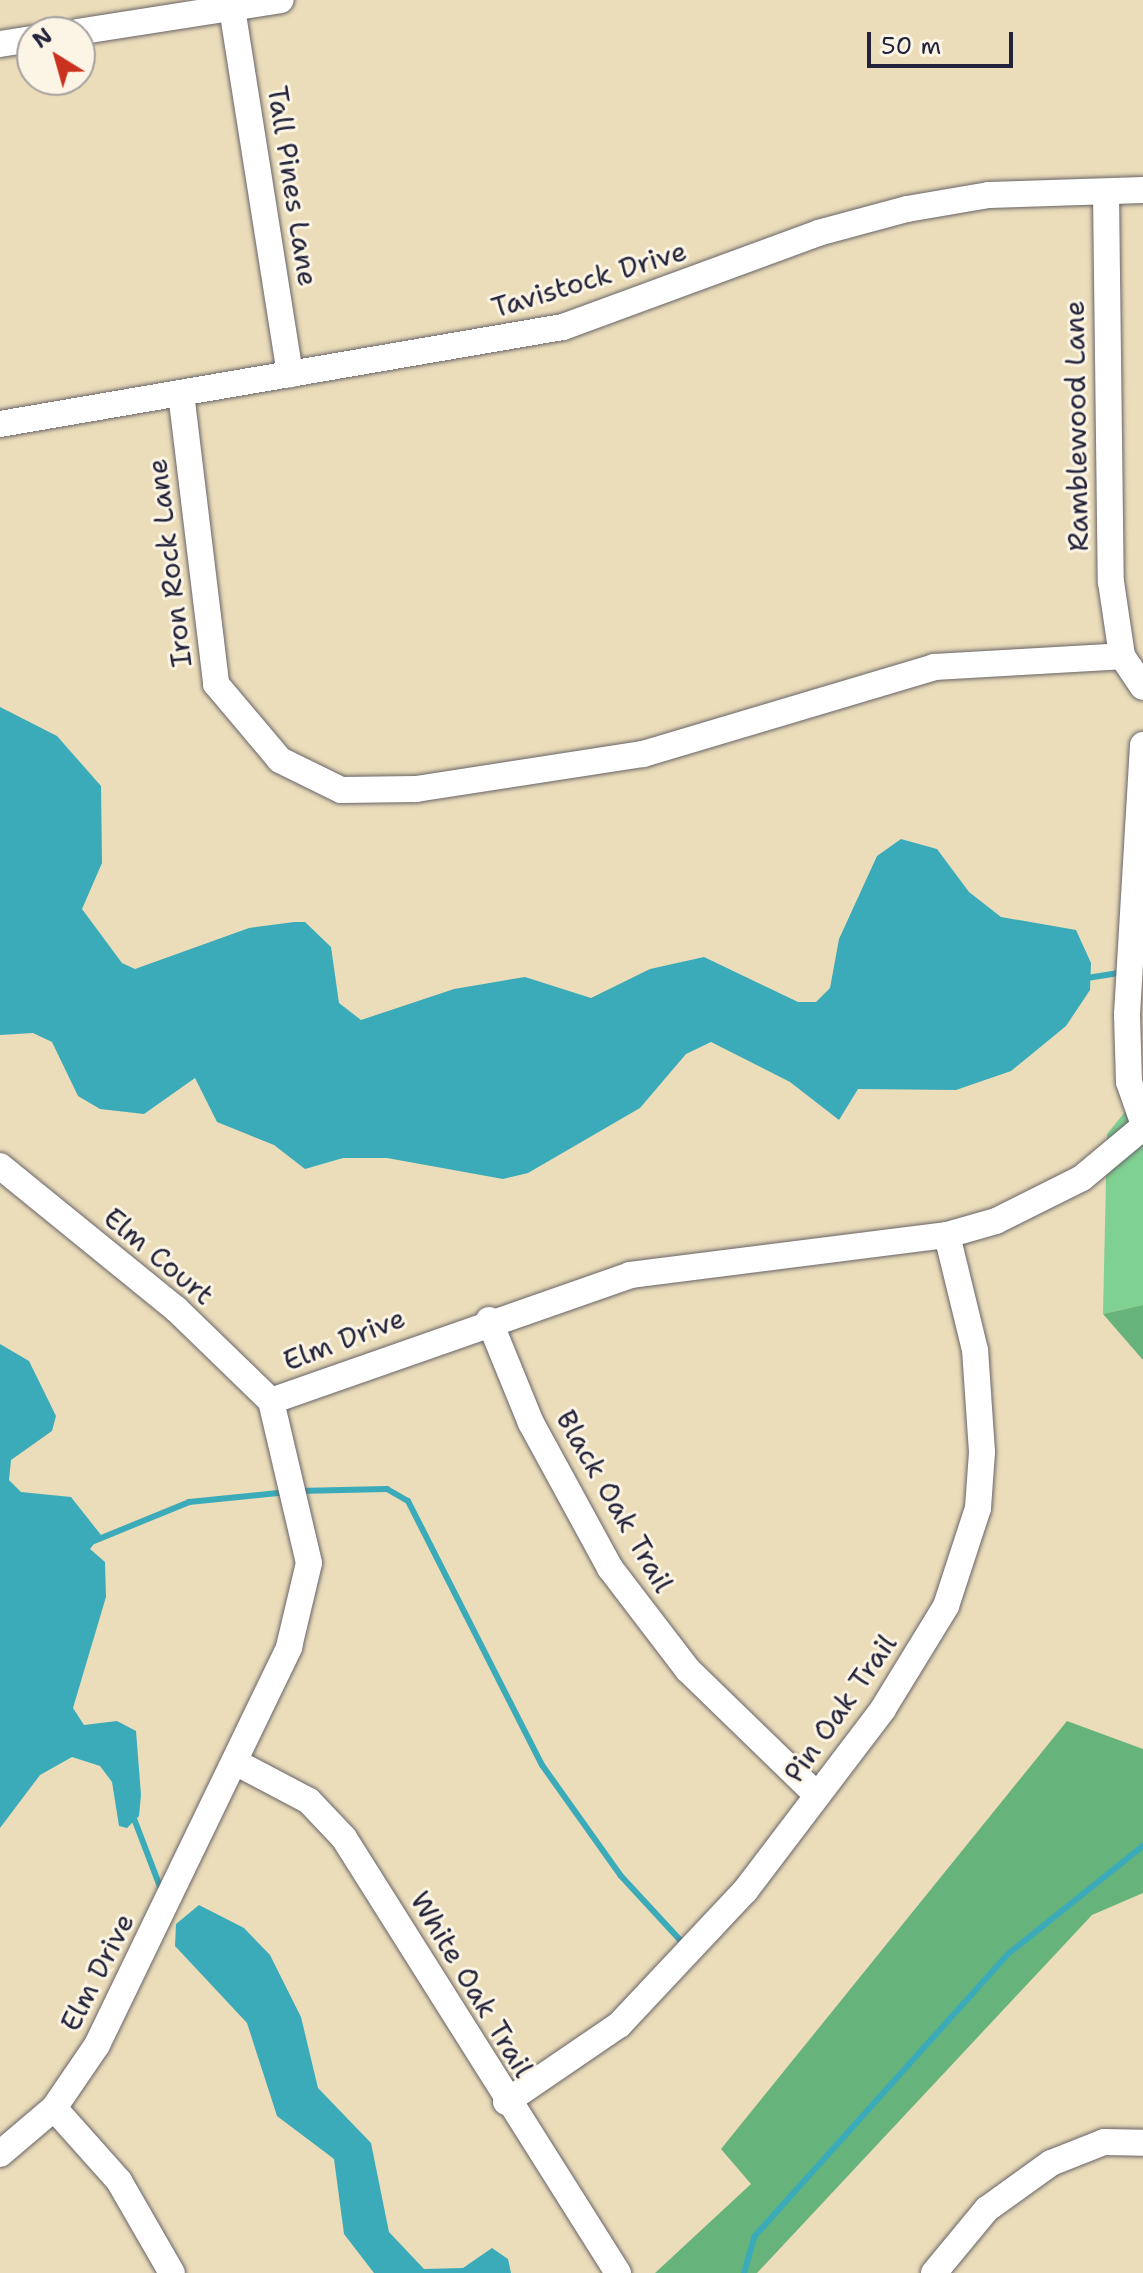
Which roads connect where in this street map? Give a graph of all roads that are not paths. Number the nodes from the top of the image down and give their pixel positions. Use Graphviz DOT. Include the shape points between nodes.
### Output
graph roads {
  1 [pos="281,0"];
  2 [pos="232,8"];
  3 [pos="96,29"];
  4 [pos="1143,190"];
  5 [pos="1106,193"];
  6 [pos="290,374"];
  7 [pos="181,393"];
  8 [pos="0,424"];
  9 [pos="1122,656"];
  10 [pos="1143,687"];
  11 [pos="1143,745"];
  12 [pos="1143,1124"];
  13 [pos="0,1166"];
  14 [pos="947,1235"];
  15 [pos="489,1320"];
  16 [pos="271,1401"];
  17 [pos="237,1763"];
  18 [pos="817,1795"];
  19 [pos="506,2102"];
  20 [pos="54,2108"];
  21 [pos="1143,2143"];
  22 [pos="0,2154"];
  23 [pos="172,2273"];
  24 [pos="618,2273"];
  25 [pos="934,2273"];
  1 -- 2 [label="street"];
  2 -- 3 [label="street"];
  2 -- 6 [label="street, Tall Pines Lane"];
  4 -- 5 [label="street, Tavistock Drive"];
  5 -- 6 [label="street, Tavistock Drive" via="989,195 907,209 818,233 563,327"];
  5 -- 9 [label="street, Ramblewood Lane" via="1105,468"];
  6 -- 7 [label="street, Tavistock Drive"];
  7 -- 8 [label="street, Tavistock Drive"];
  7 -- 9 [label="street, Iron Rock Lane" via="216,684 266,748 311,780 341,790 391,791 589,763 718,735 908,671"];
  9 -- 10 [label="street"];
  11 -- 12 [label="street" via="1127,1015 1129,1082"];
  12 -- 14 [label="street, Elm Drive" via="1082,1178 996,1221"];
  13 -- 16 [label="street, Elm Court" via="176,1309"];
  14 -- 15 [label="street, Elm Drive" via="630,1275"];
  14 -- 18 [label="street, Pin Oak Trail" via="975,1350 978,1508 946,1606 883,1709"];
  15 -- 16 [label="street, Elm Drive"];
  15 -- 18 [label="street, Black Oak Trail" via="531,1423 610,1568 688,1670"];
  16 -- 17 [label="street, Elm Drive" via="309,1563 289,1647"];
  17 -- 19 [label="street, White Oak Trail" via="309,1801 344,1838"];
  17 -- 20 [label="street, Elm Drive" via="97,2045"];
  18 -- 19 [label="street, Pin Oak Trail" via="745,1891 619,2025"];
  19 -- 24 [label="street, White Oak Trail"];
  20 -- 22 [label="street, Elm Drive"];
  20 -- 23 [label="street" via="119,2181"];
  21 -- 25 [label="street" via="1104,2142 1030,2176 987,2209"];
}
